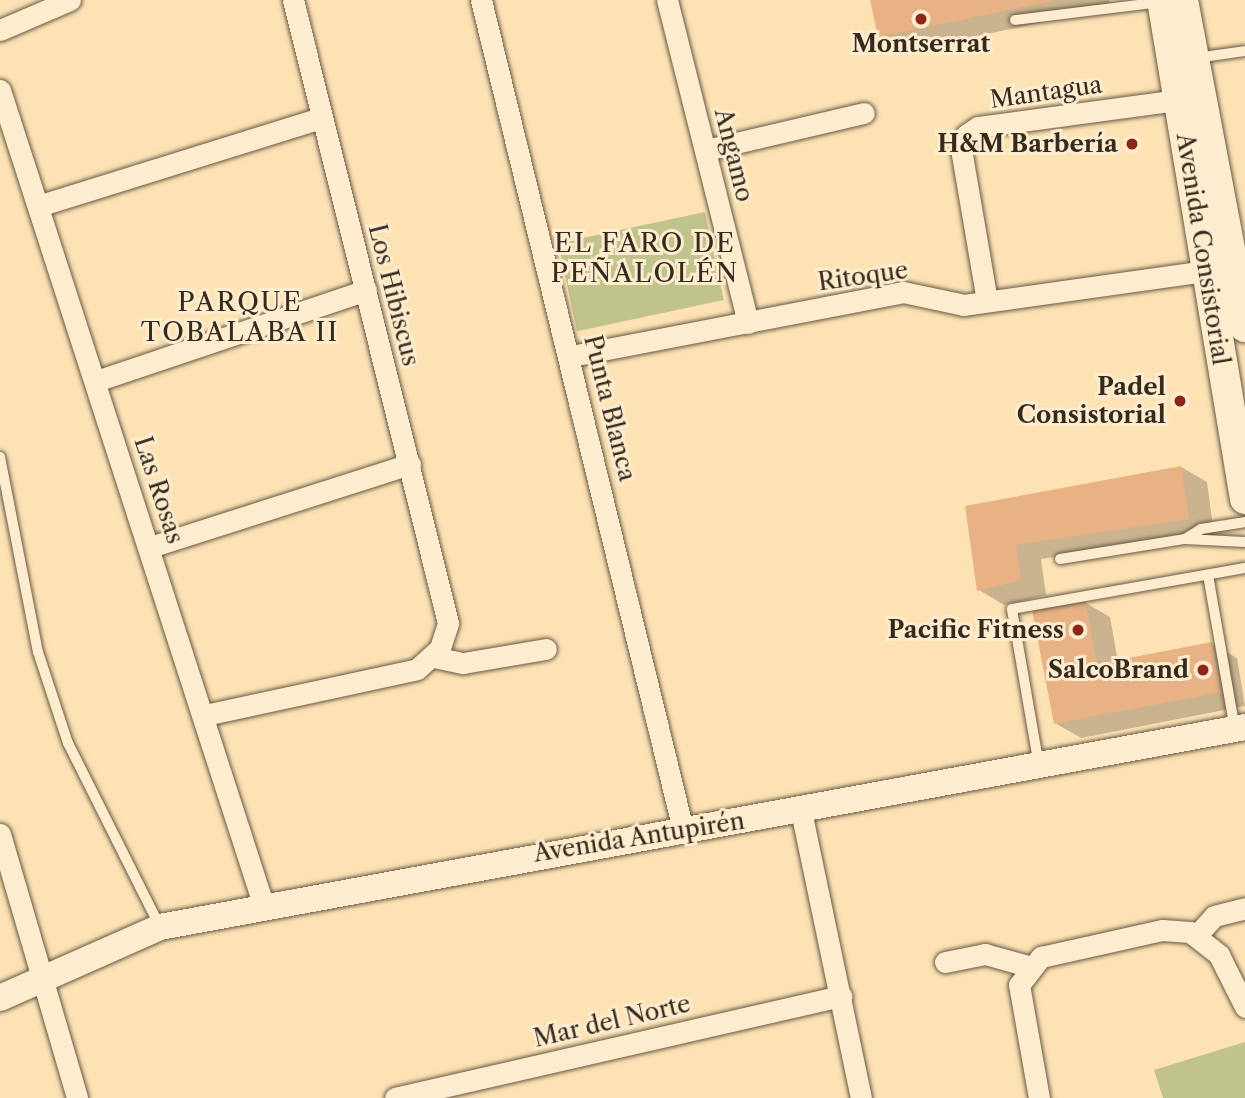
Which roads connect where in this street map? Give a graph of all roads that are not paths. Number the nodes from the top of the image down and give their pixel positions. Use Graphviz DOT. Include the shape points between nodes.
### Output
graph roads {
  1 [pos="70,0"];
  2 [pos="293,0"];
  3 [pos="481,0"];
  4 [pos="667,0"];
  5 [pos="1169,1"];
  6 [pos="1015,20"];
  7 [pos="0,30"];
  8 [pos="1245,51"];
  9 [pos="1184,60"];
  10 [pos="0,90"];
  11 [pos="1179,100"];
  12 [pos="864,113"];
  13 [pos="321,118"];
  14 [pos="706,150"];
  15 [pos="38,206"];
  16 [pos="1221,254"];
  17 [pos="366,290"];
  18 [pos="987,302"];
  19 [pos="748,323"];
  20 [pos="1245,327"];
  21 [pos="571,356"];
  22 [pos="96,380"];
  23 [pos="0,457"];
  24 [pos="410,464"];
  25 [pos="1244,488"];
  26 [pos="1245,522"];
  27 [pos="1185,539"];
  28 [pos="1245,542"];
  29 [pos="150,547"];
  30 [pos="1060,559"];
  31 [pos="1245,568"];
  32 [pos="1208,575"];
  33 [pos="546,649"];
  34 [pos="434,657"];
  35 [pos="205,715"];
  36 [pos="1240,728"];
  37 [pos="1039,767"];
  38 [pos="801,811"];
  39 [pos="683,830"];
  40 [pos="0,834"];
  41 [pos="264,907"];
  42 [pos="1245,908"];
  43 [pos="160,927"];
  44 [pos="1197,934"];
  45 [pos="945,962"];
  46 [pos="1028,966"];
  47 [pos="43,978"];
  48 [pos="841,996"];
  49 [pos="0,998"];
  50 [pos="1245,1007"];
  51 [pos="77,1098"];
  52 [pos="395,1098"];
  53 [pos="861,1098"];
  54 [pos="1039,1098"];
  1 -- 7 [label="street"];
  2 -- 13 [label="street, Los Hibiscus"];
  3 -- 21 [label="street, Punta Blanca"];
  4 -- 14 [label="street, Angamo"];
  5 -- 6 [label="lane"];
  5 -- 9 [label="main road, Avenida Consistorial"];
  8 -- 9 [label="lane"];
  9 -- 11 [label="main road, Avenida Consistorial"];
  9 -- 16 [label="main road, Avenida Consistorial"];
  10 -- 15 [label="street, Las Rosas"];
  11 -- 16 [label="main road, Avenida Consistorial"];
  11 -- 18 [label="street, Mantagua" via="978,127 966,135 961,149"];
  12 -- 14 [label="street"];
  13 -- 15 [label="street"];
  13 -- 17 [label="street, Los Hibiscus"];
  14 -- 19 [label="street, Angamo"];
  15 -- 22 [label="street, Las Rosas"];
  16 -- 18 [label="street, Ritoque"];
  16 -- 20 [label="main road, Avenida Consistorial"];
  16 -- 25 [label="main road, Avenida Consistorial"];
  17 -- 22 [label="street"];
  17 -- 24 [label="street, Los Hibiscus"];
  18 -- 19 [label="street, Ritoque" via="957,305 903,292"];
  19 -- 21 [label="street, Ritoque"];
  21 -- 39 [label="street, Punta Blanca"];
  22 -- 29 [label="street, Las Rosas"];
  23 -- 43 [label="lane" via="38,652 68,743"];
  24 -- 29 [label="street"];
  24 -- 34 [label="street, Los Hibiscus" via="446,603 446,632"];
  26 -- 27 [label="lane" via="1201,529"];
  27 -- 28 [label="lane"];
  27 -- 30 [label="lane"];
  29 -- 35 [label="street, Las Rosas"];
  31 -- 32 [label="lane"];
  32 -- 36 [label="lane"];
  32 -- 37 [label="lane" via="1012,609"];
  33 -- 34 [label="street" via="463,663"];
  34 -- 35 [label="street" via="406,673"];
  35 -- 41 [label="street, Las Rosas"];
  36 -- 37 [label="street, Avenida Antupirén"];
  37 -- 38 [label="street, Avenida Antupirén"];
  38 -- 39 [label="street, Avenida Antupirén"];
  38 -- 48 [label="street"];
  39 -- 41 [label="street, Avenida Antupirén"];
  40 -- 47 [label="street"];
  41 -- 43 [label="street, Avenida Antupirén"];
  42 -- 44 [label="street" via="1214,916"];
  43 -- 47 [label="street, Avenida Antupirén"];
  44 -- 46 [label="street" via="1162,930 1070,948"];
  44 -- 50 [label="street" via="1219,955"];
  45 -- 46 [label="street" via="985,954"];
  46 -- 54 [label="street" via="1019,992"];
  47 -- 49 [label="street, Avenida Antupirén"];
  47 -- 51 [label="street"];
  48 -- 52 [label="street, Mar del Norte"];
  48 -- 53 [label="street"];
}
